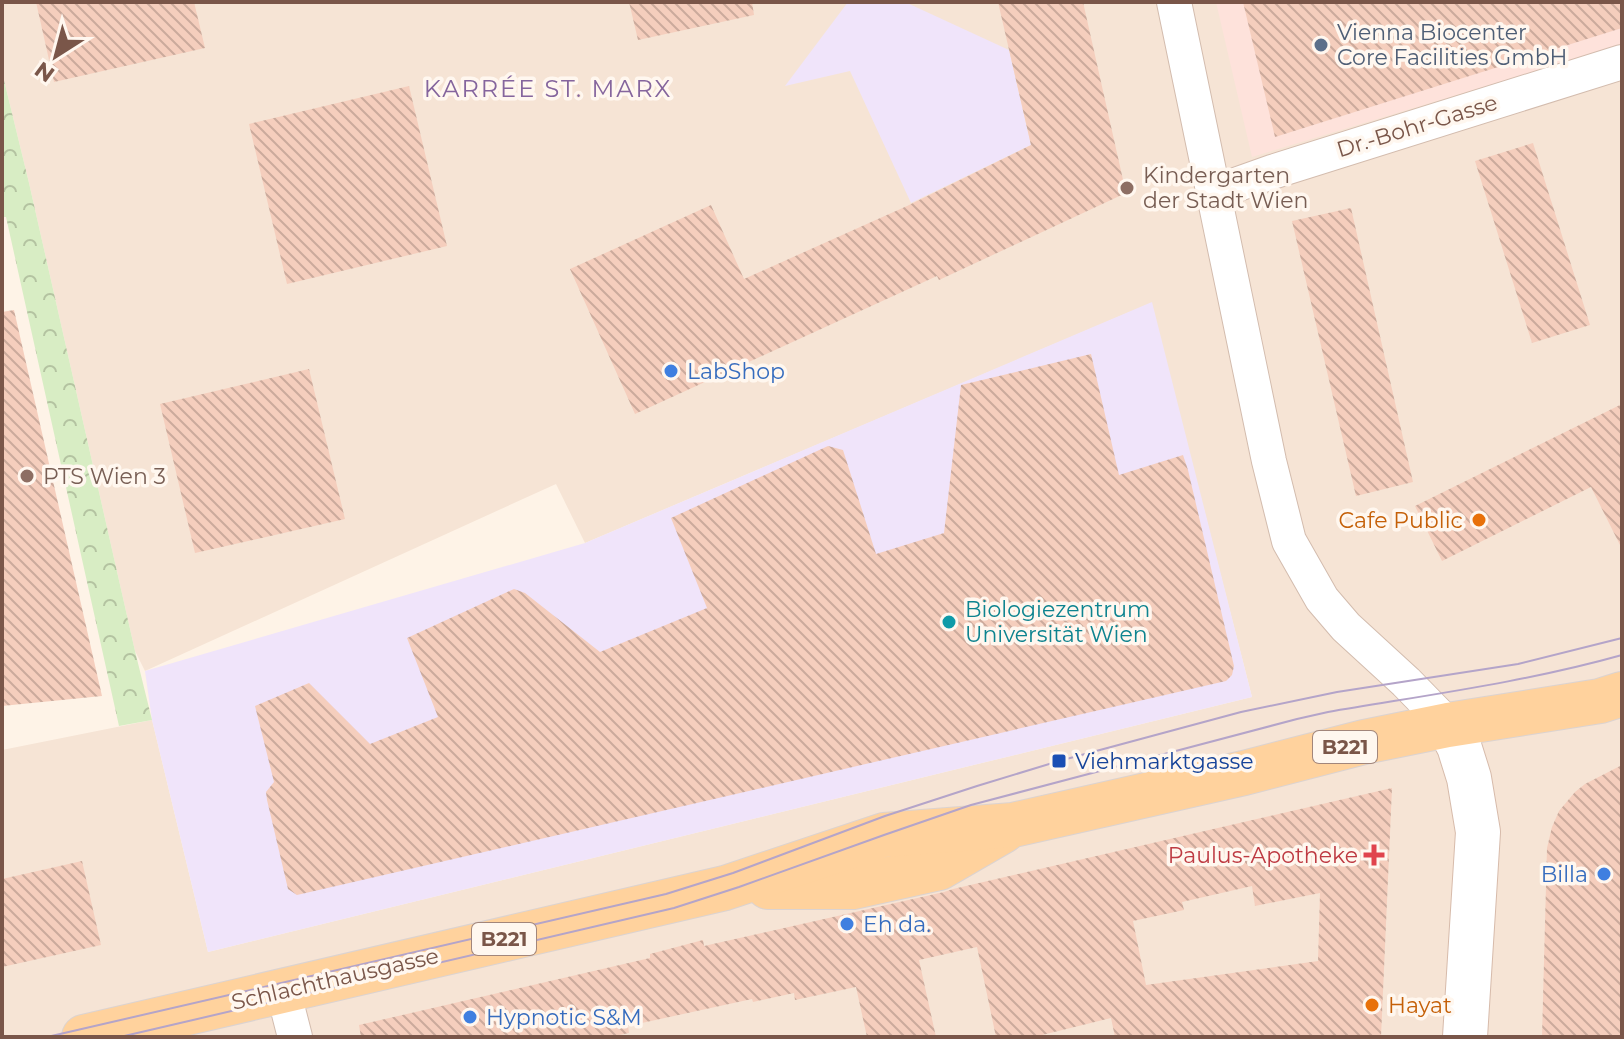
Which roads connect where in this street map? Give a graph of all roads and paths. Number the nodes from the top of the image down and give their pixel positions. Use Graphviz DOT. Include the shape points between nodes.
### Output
graph roads {
  1 [pos="1174,2"];
  2 [pos="1622,62"];
  3 [pos="1213,193"];
  4 [pos="1622,694"];
  5 [pos="1448,725"];
  6 [pos="283,990"];
  7 [pos="84,1037"];
  8 [pos="295,1037"];
  9 [pos="1465,1037"];
  1 -- 3 [label="street"];
  2 -- 3 [label="street, Dr.-Bohr-Gasse"];
  3 -- 5 [label="street" via="1289,541 1322,599 1346,627"];
  4 -- 5 [label="main road, B221" via="1555,710"];
  5 -- 6 [label="main road, Schlachthausgasse / B221" via="1013,825 884,835 725,888"];
  5 -- 9 [label="main road" via="1469,778 1478,832"];
  6 -- 7 [label="main road, Schlachthausgasse / B221"];
  6 -- 8 [label="street"];
}
